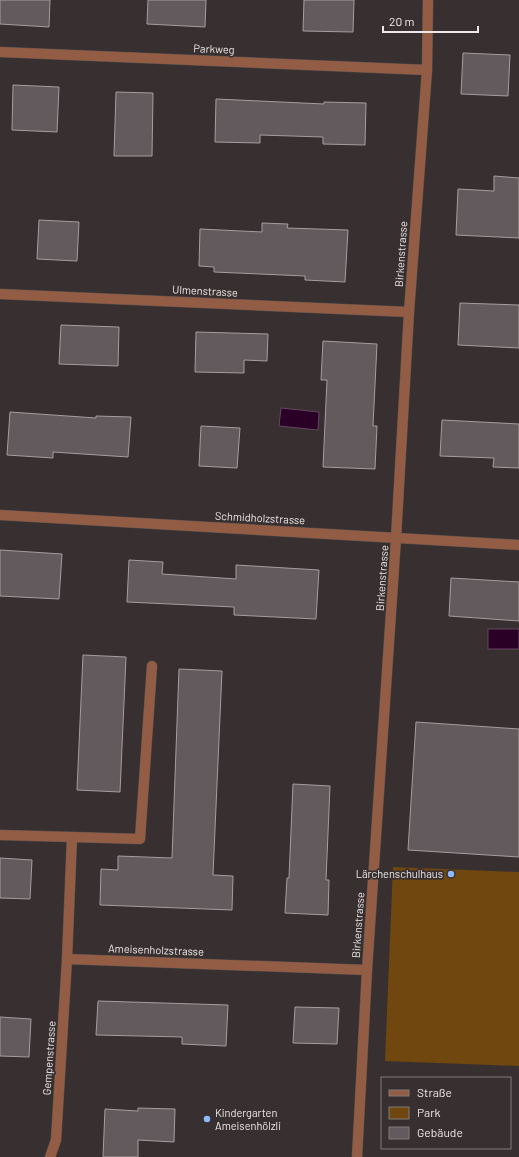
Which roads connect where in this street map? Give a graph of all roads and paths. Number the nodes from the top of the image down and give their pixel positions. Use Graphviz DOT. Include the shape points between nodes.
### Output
graph roads {
  1 [pos="428,0"];
  2 [pos="0,52"];
  3 [pos="427,70"];
  4 [pos="0,294"];
  5 [pos="409,312"];
  6 [pos="0,515"];
  7 [pos="396,538"];
  8 [pos="519,545"];
  9 [pos="152,666"];
  10 [pos="0,835"];
  11 [pos="72,837"];
  12 [pos="67,959"];
  13 [pos="367,970"];
  14 [pos="50,1157"];
  15 [pos="357,1157"];
  1 -- 3 [label="street, Birkenstrasse"];
  2 -- 3 [label="street, Parkweg"];
  3 -- 5 [label="street, Birkenstrasse"];
  4 -- 5 [label="street, Ulmenstrasse"];
  5 -- 7 [label="street, Birkenstrasse"];
  6 -- 7 [label="street, Schmidholzstrasse"];
  7 -- 8 [label="street, Schmidholzstrasse"];
  7 -- 13 [label="street, Birkenstrasse"];
  9 -- 11 [label="street" via="140,840"];
  10 -- 11 [label="street"];
  11 -- 12 [label="street"];
  12 -- 13 [label="street, Ameisenholzstrasse"];
  12 -- 14 [label="street, Gempenstrasse" via="56,1140"];
  13 -- 15 [label="street, Birkenstrasse"];
}
